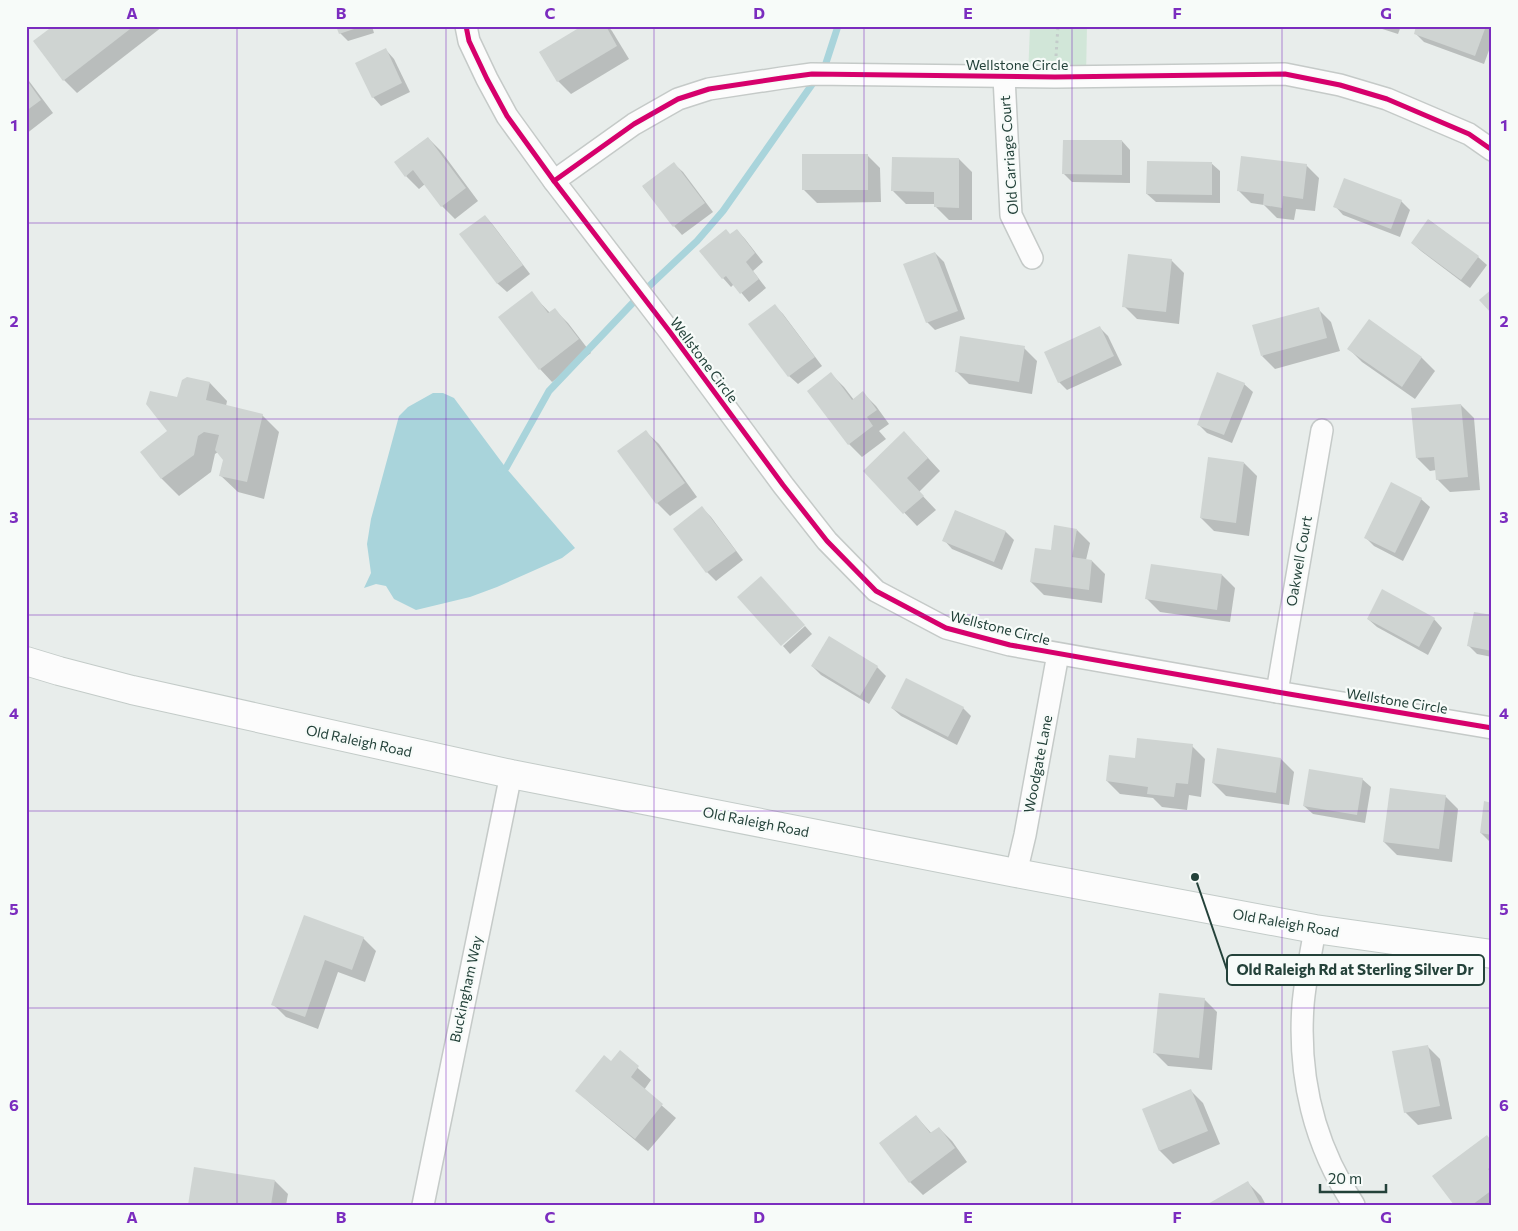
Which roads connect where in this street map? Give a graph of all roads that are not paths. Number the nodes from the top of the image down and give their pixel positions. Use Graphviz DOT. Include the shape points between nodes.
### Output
graph roads {
  1 [pos="466,26"];
  2 [pos="1004,77"];
  3 [pos="1492,150"];
  4 [pos="554,181"];
  5 [pos="1032,258"];
  6 [pos="1322,430"];
  7 [pos="1058,654"];
  8 [pos="26,661"];
  9 [pos="1276,692"];
  10 [pos="1492,728"];
  11 [pos="511,774"];
  12 [pos="1016,873"];
  13 [pos="1316,929"];
  14 [pos="1492,954"];
  15 [pos="422,1205"];
  16 [pos="1354,1205"];
  1 -- 4 [label="street, Wellstone Circle" via="480,64 507,116"];
  2 -- 3 [label="street, Wellstone Circle" via="1285,74 1387,99 1469,134"];
  2 -- 4 [label="street, Wellstone Circle" via="812,74 709,89 678,99 634,124"];
  2 -- 5 [label="street, Old Carriage Court" via="1011,215"];
  4 -- 7 [label="street, Wellstone Circle" via="783,485 827,541 876,591 946,628"];
  6 -- 9 [label="street, Oakwell Court"];
  7 -- 9 [label="street, Wellstone Circle"];
  7 -- 12 [label="street, Woodgate Lane"];
  8 -- 11 [label="main road, Old Raleigh Road" via="169,699"];
  9 -- 10 [label="street, Wellstone Circle"];
  11 -- 12 [label="main road, Old Raleigh Road"];
  11 -- 15 [label="street, Buckingham Way"];
  12 -- 13 [label="main road, Old Raleigh Road"];
  13 -- 14 [label="main road, Old Raleigh Road"];
  13 -- 16 [label="street" via="1303,1004 1302,1048 1318,1133"];
}
